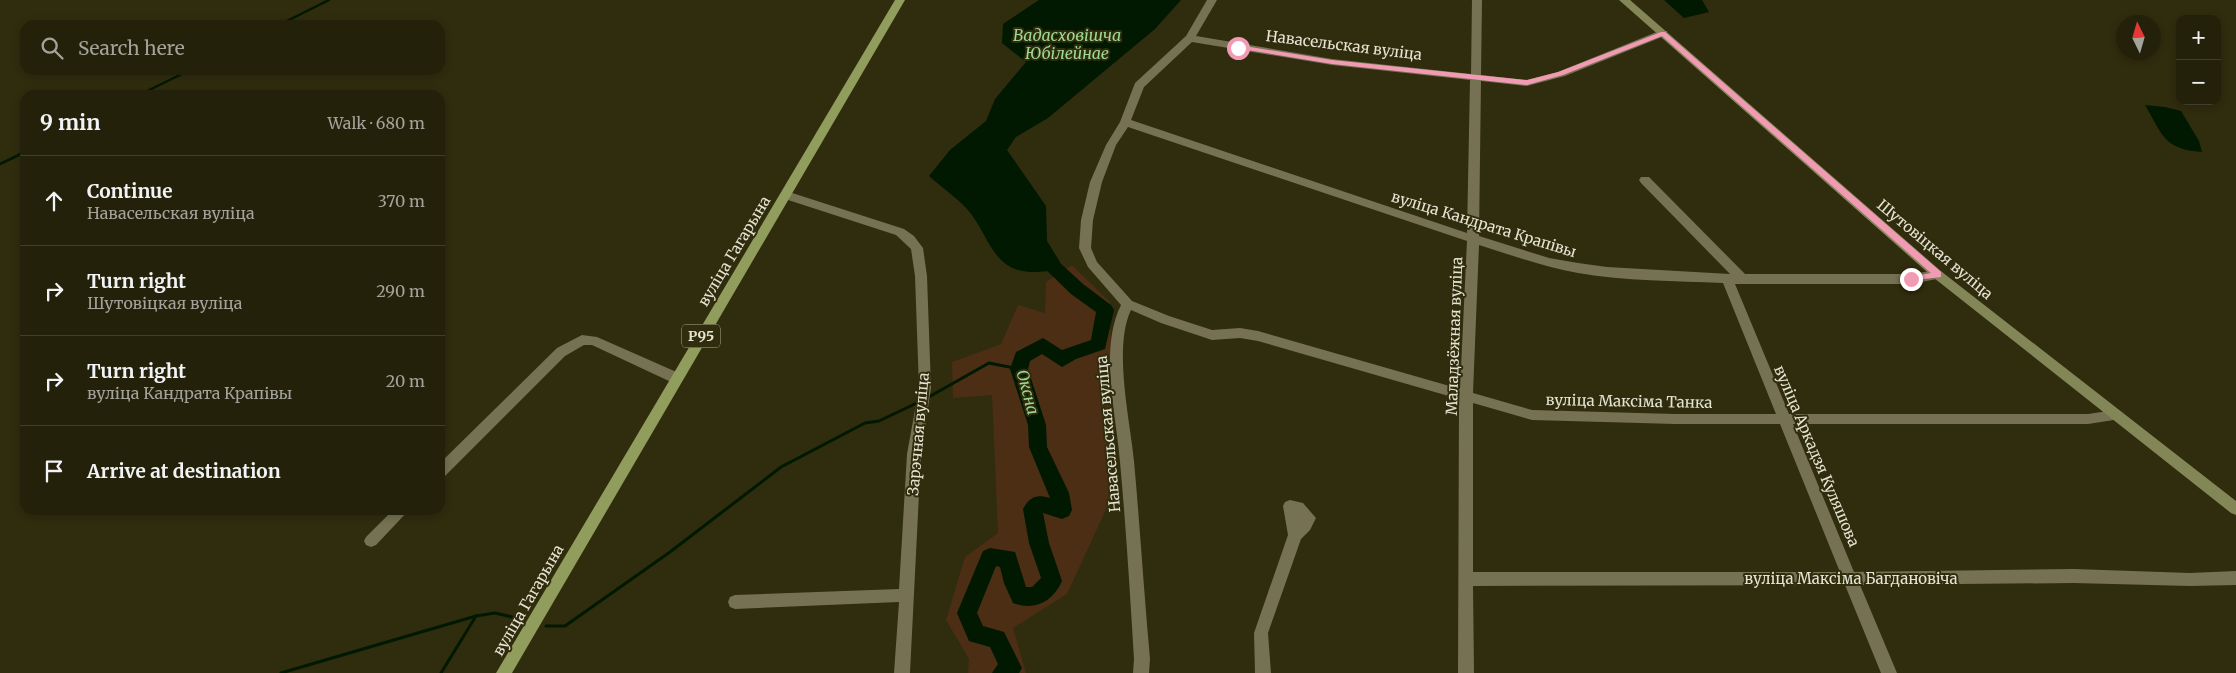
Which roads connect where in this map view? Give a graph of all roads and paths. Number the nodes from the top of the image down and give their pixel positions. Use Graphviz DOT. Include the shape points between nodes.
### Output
graph roads {
  1 [pos="900,0"];
  2 [pos="1212,0"];
  3 [pos="1477,0"];
  4 [pos="1624,0"];
  5 [pos="1663,33"];
  6 [pos="1190,38"];
  7 [pos="1475,78"];
  8 [pos="1125,122"];
  9 [pos="1645,180"];
  10 [pos="786,195"];
  11 [pos="1473,239"];
  12 [pos="1938,274"];
  13 [pos="1727,279"];
  14 [pos="1742,279"];
  15 [pos="1128,304"];
  16 [pos="676,378"];
  17 [pos="1466,397"];
  18 [pos="2115,415"];
  19 [pos="1783,419"];
  20 [pos="445,467"];
  21 [pos="2236,509"];
  22 [pos="397,515"];
  23 [pos="1295,535"];
  24 [pos="371,541"];
  25 [pos="2236,578"];
  26 [pos="1466,579"];
  27 [pos="1850,579"];
  28 [pos="906,596"];
  29 [pos="734,602"];
  30 [pos="504,673"];
  31 [pos="902,673"];
  32 [pos="1140,673"];
  33 [pos="1263,673"];
  34 [pos="1466,673"];
  35 [pos="1889,673"];
  1 -- 10 [label="main road, вуліца Гагарына / Р95"];
  2 -- 6 [label="street"];
  3 -- 7 [label="street, Маладзёжная вуліца"];
  4 -- 5 [label="main road, Шутовіцкая вуліца"];
  5 -- 7 [label="street, Навасельская вуліца" via="1527,83"];
  5 -- 12 [label="main road, Шутовіцкая вуліца"];
  6 -- 7 [label="street, Навасельская вуліца" via="1332,62"];
  6 -- 8 [label="street" via="1139,85"];
  7 -- 11 [label="street, Маладзёжная вуліца"];
  8 -- 11 [label="street, вуліца Кандрата Крапівы"];
  8 -- 15 [label="street" via="1111,145 1096,182 1087,220 1085,248 1092,264"];
  9 -- 14 [label="street"];
  10 -- 16 [label="main road, вуліца Гагарына / Р95"];
  10 -- 28 [label="street, Зарэчная вуліца" via="900,232 916,248 921,276 925,388 914,454"];
  11 -- 13 [label="street, вуліца Кандрата Крапівы" via="1578,268"];
  11 -- 17 [label="street, Маладзёжная вуліца"];
  12 -- 14 [label="street, вуліца Кандрата Крапівы" via="1911,279"];
  12 -- 18 [label="main road, Шутовіцкая вуліца"];
  13 -- 14 [label="street, вуліца Кандрата Крапівы"];
  13 -- 19 [label="street, вуліца Аркадзя Куляшова"];
  15 -- 17 [label="street, вуліца Максіма Танка" via="1212,335 1240,333 1258,336"];
  15 -- 32 [label="street, Навасельская вуліца" via="1120,320 1116,356 1132,526 1142,659"];
  16 -- 20 [label="street" via="593,340 582,340 561,352"];
  16 -- 30 [label="main road, вуліца Гагарына / Р95"];
  17 -- 19 [label="street, вуліца Максіма Танка" via="1551,417"];
  17 -- 26 [label="street, Маладзёжная вуліца"];
  18 -- 19 [label="street, вуліца Максіма Танка" via="2088,419"];
  18 -- 21 [label="main road, Шутовіцкая вуліца"];
  19 -- 27 [label="street, вуліца Аркадзя Куляшова"];
  22 -- 24 [label="street"];
  23 -- 33 [label="street" via="1260,633"];
  25 -- 27 [label="street, вуліца Максіма Багдановіча" via="2098,575"];
  26 -- 27 [label="street, вуліца Максіма Багдановіча"];
  26 -- 34 [label="street, Маладзёжная вуліца"];
  27 -- 35 [label="street, вуліца Аркадзя Куляшова"];
  28 -- 29 [label="street"];
  28 -- 31 [label="street, Зарэчная вуліца"];
}
